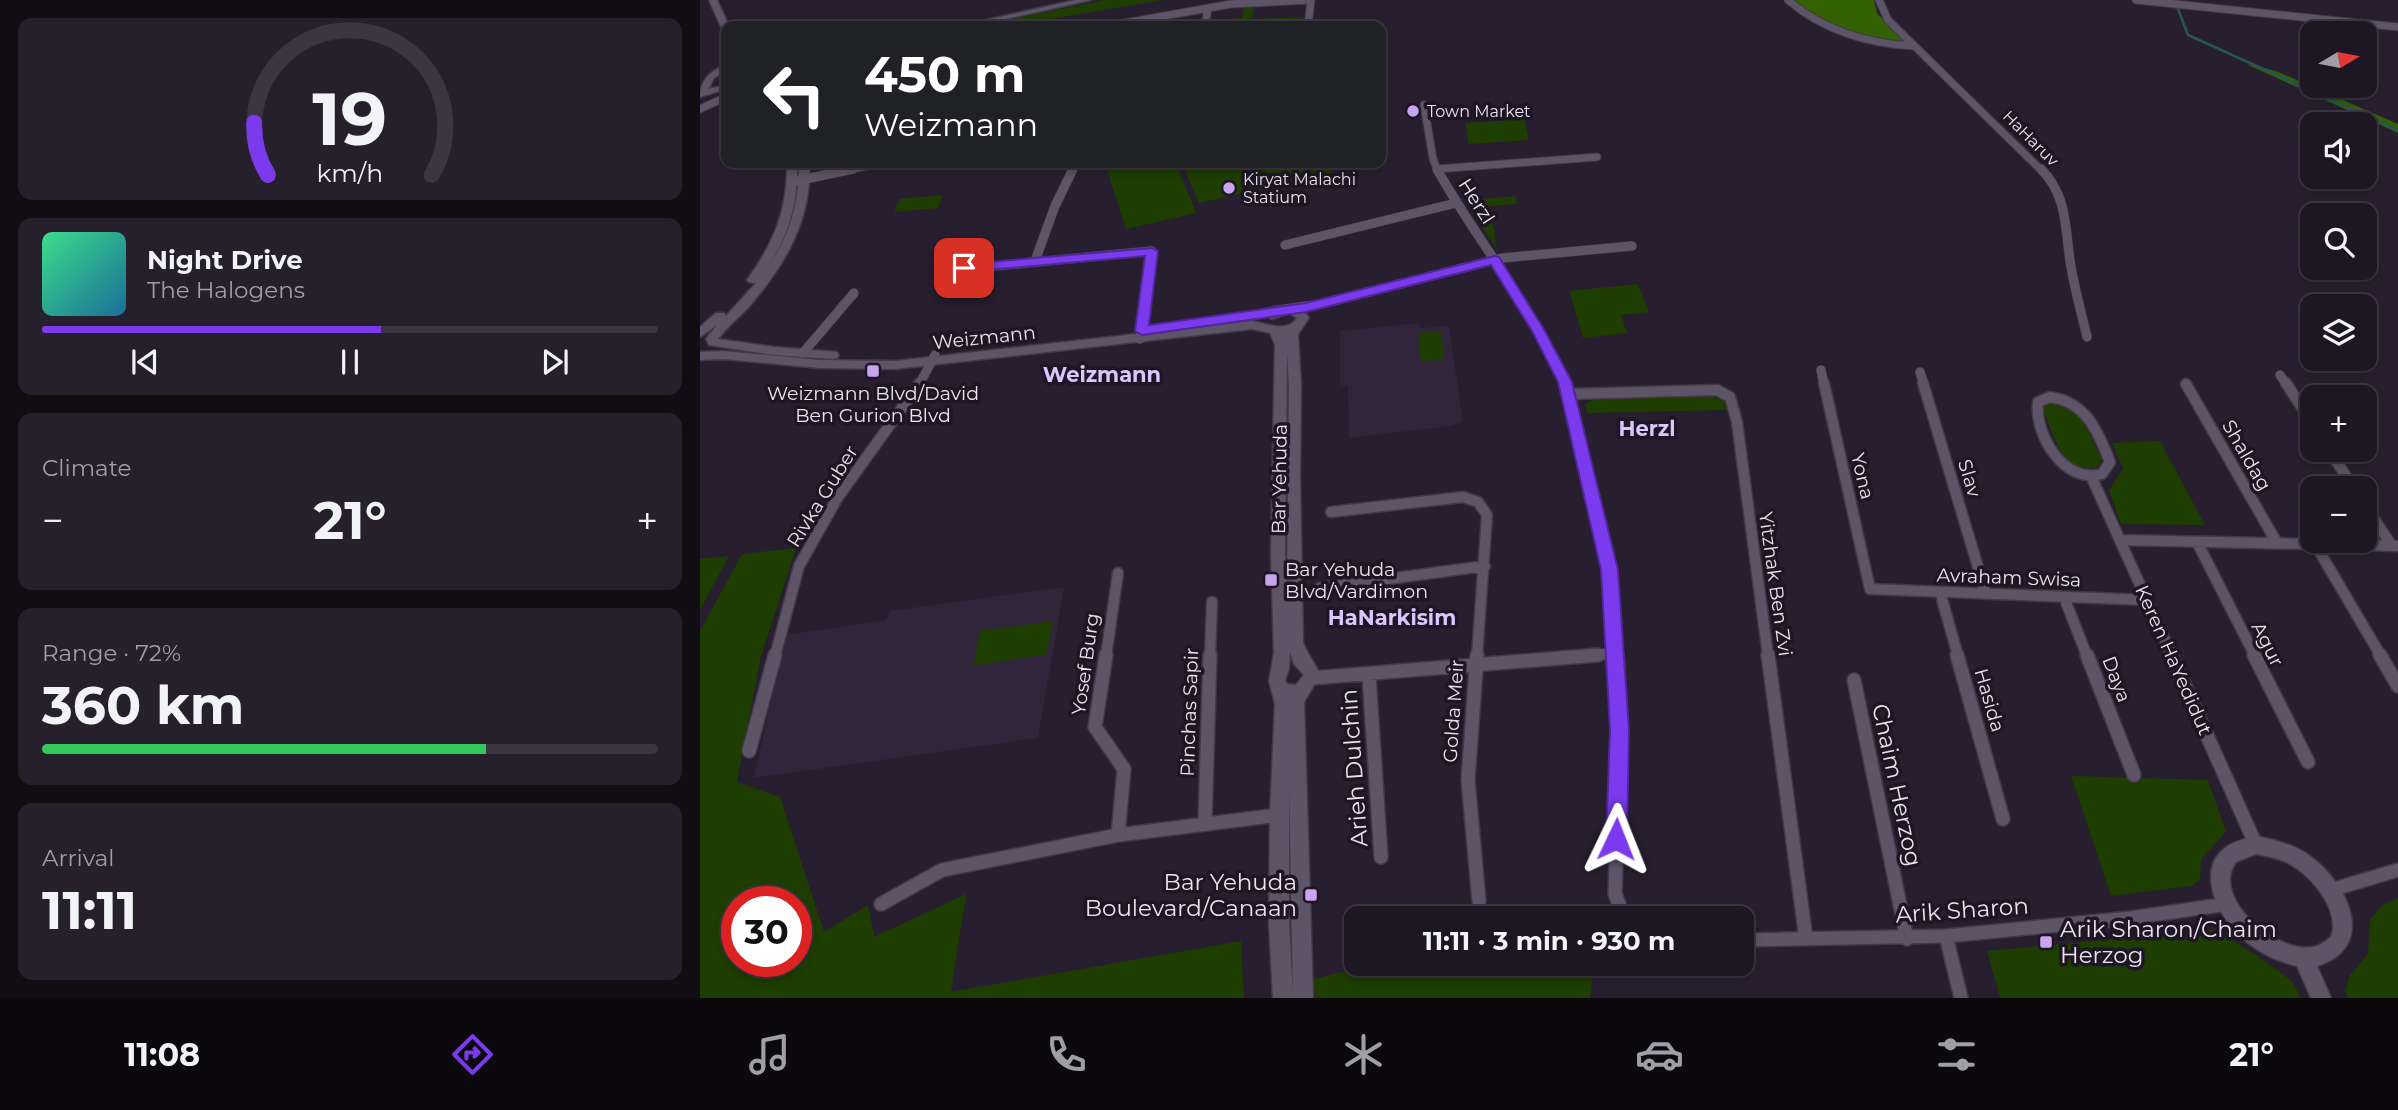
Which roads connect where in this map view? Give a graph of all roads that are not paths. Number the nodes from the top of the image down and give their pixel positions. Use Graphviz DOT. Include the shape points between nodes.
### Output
graph roads {
  1 [pos="713,0"];
  2 [pos="1087,0"];
  3 [pos="1311,0"];
  4 [pos="1788,0"];
  5 [pos="1879,0"];
  6 [pos="2136,0"];
  7 [pos="1208,8"];
  8 [pos="722,21"];
  9 [pos="987,21"];
  10 [pos="1136,21"];
  11 [pos="1206,21"];
  12 [pos="1309,21"];
  13 [pos="2398,27"];
  14 [pos="1914,46"];
  15 [pos="721,69"];
  16 [pos="702,84"];
  17 [pos="721,90"];
  18 [pos="721,93"];
  19 [pos="1424,105"];
  20 [pos="700,109"];
  21 [pos="1597,157"];
  22 [pos="792,168"];
  23 [pos="804,168"];
  24 [pos="857,168"];
  25 [pos="1074,168"];
  26 [pos="1437,169"];
  27 [pos="805,179"];
  28 [pos="793,182"];
  29 [pos="1457,203"];
  30 [pos="1285,244"];
  31 [pos="1632,246"];
  32 [pos="1495,260"];
  33 [pos="1035,261"];
  34 [pos="941,271"];
  35 [pos="853,293"];
  36 [pos="1332,302"];
  37 [pos="1282,310"];
  38 [pos="1300,322"];
  39 [pos="1273,329"];
  40 [pos="1141,335"];
  41 [pos="706,337"];
  42 [pos="2087,337"];
  43 [pos="803,353"];
  44 [pos="700,356"];
  45 [pos="933,359"];
  46 [pos="1821,370"];
  47 [pos="1920,372"];
  48 [pos="2280,375"];
  49 [pos="2186,384"];
  50 [pos="1569,394"];
  51 [pos="2300,405"];
  52 [pos="2091,476"];
  53 [pos="1331,512"];
  54 [pos="2377,522"];
  55 [pos="2120,540"];
  56 [pos="2197,542"];
  57 [pos="2277,543"];
  58 [pos="2300,544"];
  59 [pos="2377,546"];
  60 [pos="2395,546"];
  61 [pos="2320,553"];
  62 [pos="1485,566"];
  63 [pos="1118,573"];
  64 [pos="1320,588"];
  65 [pos="1870,589"];
  66 [pos="1940,592"];
  67 [pos="1986,594"];
  68 [pos="2064,597"];
  69 [pos="2147,600"];
  70 [pos="1212,602"];
  71 [pos="1617,653"];
  72 [pos="1476,663"];
  73 [pos="1369,676"];
  74 [pos="1305,678"];
  75 [pos="1280,680"];
  76 [pos="1854,680"];
  77 [pos="2398,686"];
  78 [pos="749,751"];
  79 [pos="2308,762"];
  80 [pos="2134,775"];
  81 [pos="1279,815"];
  82 [pos="2003,819"];
  83 [pos="1205,823"];
  84 [pos="1118,835"];
  85 [pos="2256,845"];
  86 [pos="1381,857"];
  87 [pos="2398,870"];
  88 [pos="2331,890"];
  89 [pos="1479,901"];
  90 [pos="881,904"];
  91 [pos="2227,904"];
  92 [pos="1620,906"];
  93 [pos="1946,936"];
  94 [pos="1807,939"];
  95 [pos="1908,939"];
  96 [pos="1754,940"];
  97 [pos="2303,957"];
  98 [pos="1283,998"];
  99 [pos="1303,998"];
  100 [pos="1961,998"];
  101 [pos="2321,998"];
  1 -- 8 [label="street"];
  2 -- 9 [label="street"];
  3 -- 7 [label="street"];
  3 -- 12 [label="street"];
  4 -- 14 [label="street" via="1806,15 1838,30"];
  5 -- 14 [label="street, HaHaruv" via="1888,20"];
  6 -- 13 [label="street"];
  7 -- 10 [label="street"];
  7 -- 11 [label="street"];
  14 -- 42 [label="street, HaHaruv" via="2054,182 2066,215 2070,262"];
  15 -- 16 [label="street"];
  16 -- 17 [label="street"];
  18 -- 20 [label="street"];
  19 -- 26 [label="street, Herzl"];
  21 -- 26 [label="street"];
  22 -- 28 [label="street"];
  23 -- 27 [label="street"];
  24 -- 27 [label="street"];
  25 -- 33 [label="street"];
  26 -- 29 [label="street, Herzl"];
  27 -- 28 [label="street"];
  27 -- 41 [label="street" via="799,222 786,250 761,286"];
  28 -- 41 [label="street" via="786,224 774,251"];
  29 -- 30 [label="street"];
  29 -- 32 [label="street, Herzl"];
  31 -- 32 [label="street, Weizmann"];
  32 -- 36 [label="street, Weizmann"];
  32 -- 50 [label="street, Herzl"];
  33 -- 34 [label="street"];
  33 -- 40 [label="street" via="1152,251"];
  35 -- 43 [label="street"];
  36 -- 37 [label="street, Weizmann"];
  36 -- 38 [label="street, Weizmann"];
  37 -- 38 [label="street" via="1298,312"];
  37 -- 39 [label="street" via="1270,316"];
  37 -- 40 [label="street, Weizmann"];
  38 -- 39 [label="street, Weizmann" via="1287,330"];
  38 -- 74 [label="street, Bar Yehuda" via="1292,334 1293,518 1295,642"];
  39 -- 40 [label="street, Weizmann" via="1252,325"];
  39 -- 75 [label="street, Bar Yehuda" via="1281,345"];
  40 -- 45 [label="street, Weizmann"];
  41 -- 43 [label="street, Weizmann"];
  41 -- 44 [label="street" via="710,348"];
  43 -- 45 [label="street, Weizmann"];
  44 -- 45 [label="street, Weizmann" via="850,365"];
  45 -- 78 [label="street, Rivka Guber" via="822,522 799,566"];
  46 -- 65 [label="street, Yona"];
  47 -- 67 [label="street, Slav"];
  48 -- 51 [label="street"];
  49 -- 57 [label="street, Shaldag"];
  50 -- 71 [label="street, Herzl" via="1609,570"];
  50 -- 94 [label="street, Yitzhak Ben Zvi" via="1717,390 1730,397"];
  52 -- 52 [label="street" via="2105,472 2110,462 2087,413 2067,399 2043,398 2036,412 2059,461 2073,472"];
  52 -- 55 [label="street, Keren HaYedidut"];
  53 -- 62 [label="street, Golda Meir" via="1476,499 1487,515"];
  54 -- 60 [label="street"];
  55 -- 56 [label="street"];
  55 -- 69 [label="street, Keren HaYedidut"];
  56 -- 57 [label="street"];
  56 -- 79 [label="street, Agur"];
  57 -- 58 [label="street"];
  59 -- 60 [label="street"];
  61 -- 77 [label="street"];
  62 -- 64 [label="street"];
  62 -- 72 [label="street, Golda Meir"];
  63 -- 84 [label="street, Yosef Burg" via="1095,727 1124,769"];
  65 -- 66 [label="street, Avraham Swisa"];
  66 -- 67 [label="street, Avraham Swisa"];
  66 -- 82 [label="street, Hasida"];
  67 -- 68 [label="street, Avraham Swisa"];
  68 -- 69 [label="street, Avraham Swisa"];
  68 -- 80 [label="street, Daya"];
  69 -- 85 [label="street, Keren HaYedidut"];
  70 -- 83 [label="street, Pinchas Sapir"];
  71 -- 72 [label="street"];
  71 -- 92 [label="street, Herzl" via="1620,730 1615,894"];
  72 -- 73 [label="street"];
  72 -- 89 [label="street, Golda Meir" via="1468,780"];
  73 -- 74 [label="street"];
  73 -- 86 [label="street, Arieh Dulchin"];
  74 -- 75 [label="street" via="1290,693"];
  74 -- 75 [label="street" via="1288,665"];
  74 -- 99 [label="street, Bar Yehuda" via="1296,702"];
  75 -- 81 [label="street, Bar Yehuda"];
  76 -- 95 [label="street, Chaim Herzog"];
  81 -- 83 [label="street"];
  81 -- 98 [label="street, Bar Yehuda"];
  83 -- 84 [label="street"];
  84 -- 90 [label="street" via="942,870"];
  85 -- 88 [label="street" via="2272,847 2304,863"];
  85 -- 91 [label="street" via="2239,847 2227,855 2220,869"];
  87 -- 88 [label="street"];
  88 -- 97 [label="street" via="2343,923 2341,938 2333,949"];
  91 -- 93 [label="street, Arik Sharon"];
  91 -- 97 [label="street" via="2260,940"];
  93 -- 95 [label="street, Arik Sharon"];
  93 -- 100 [label="street"];
  94 -- 95 [label="street, Arik Sharon"];
  94 -- 96 [label="street, Arik Sharon"];
  97 -- 101 [label="street"];
}
